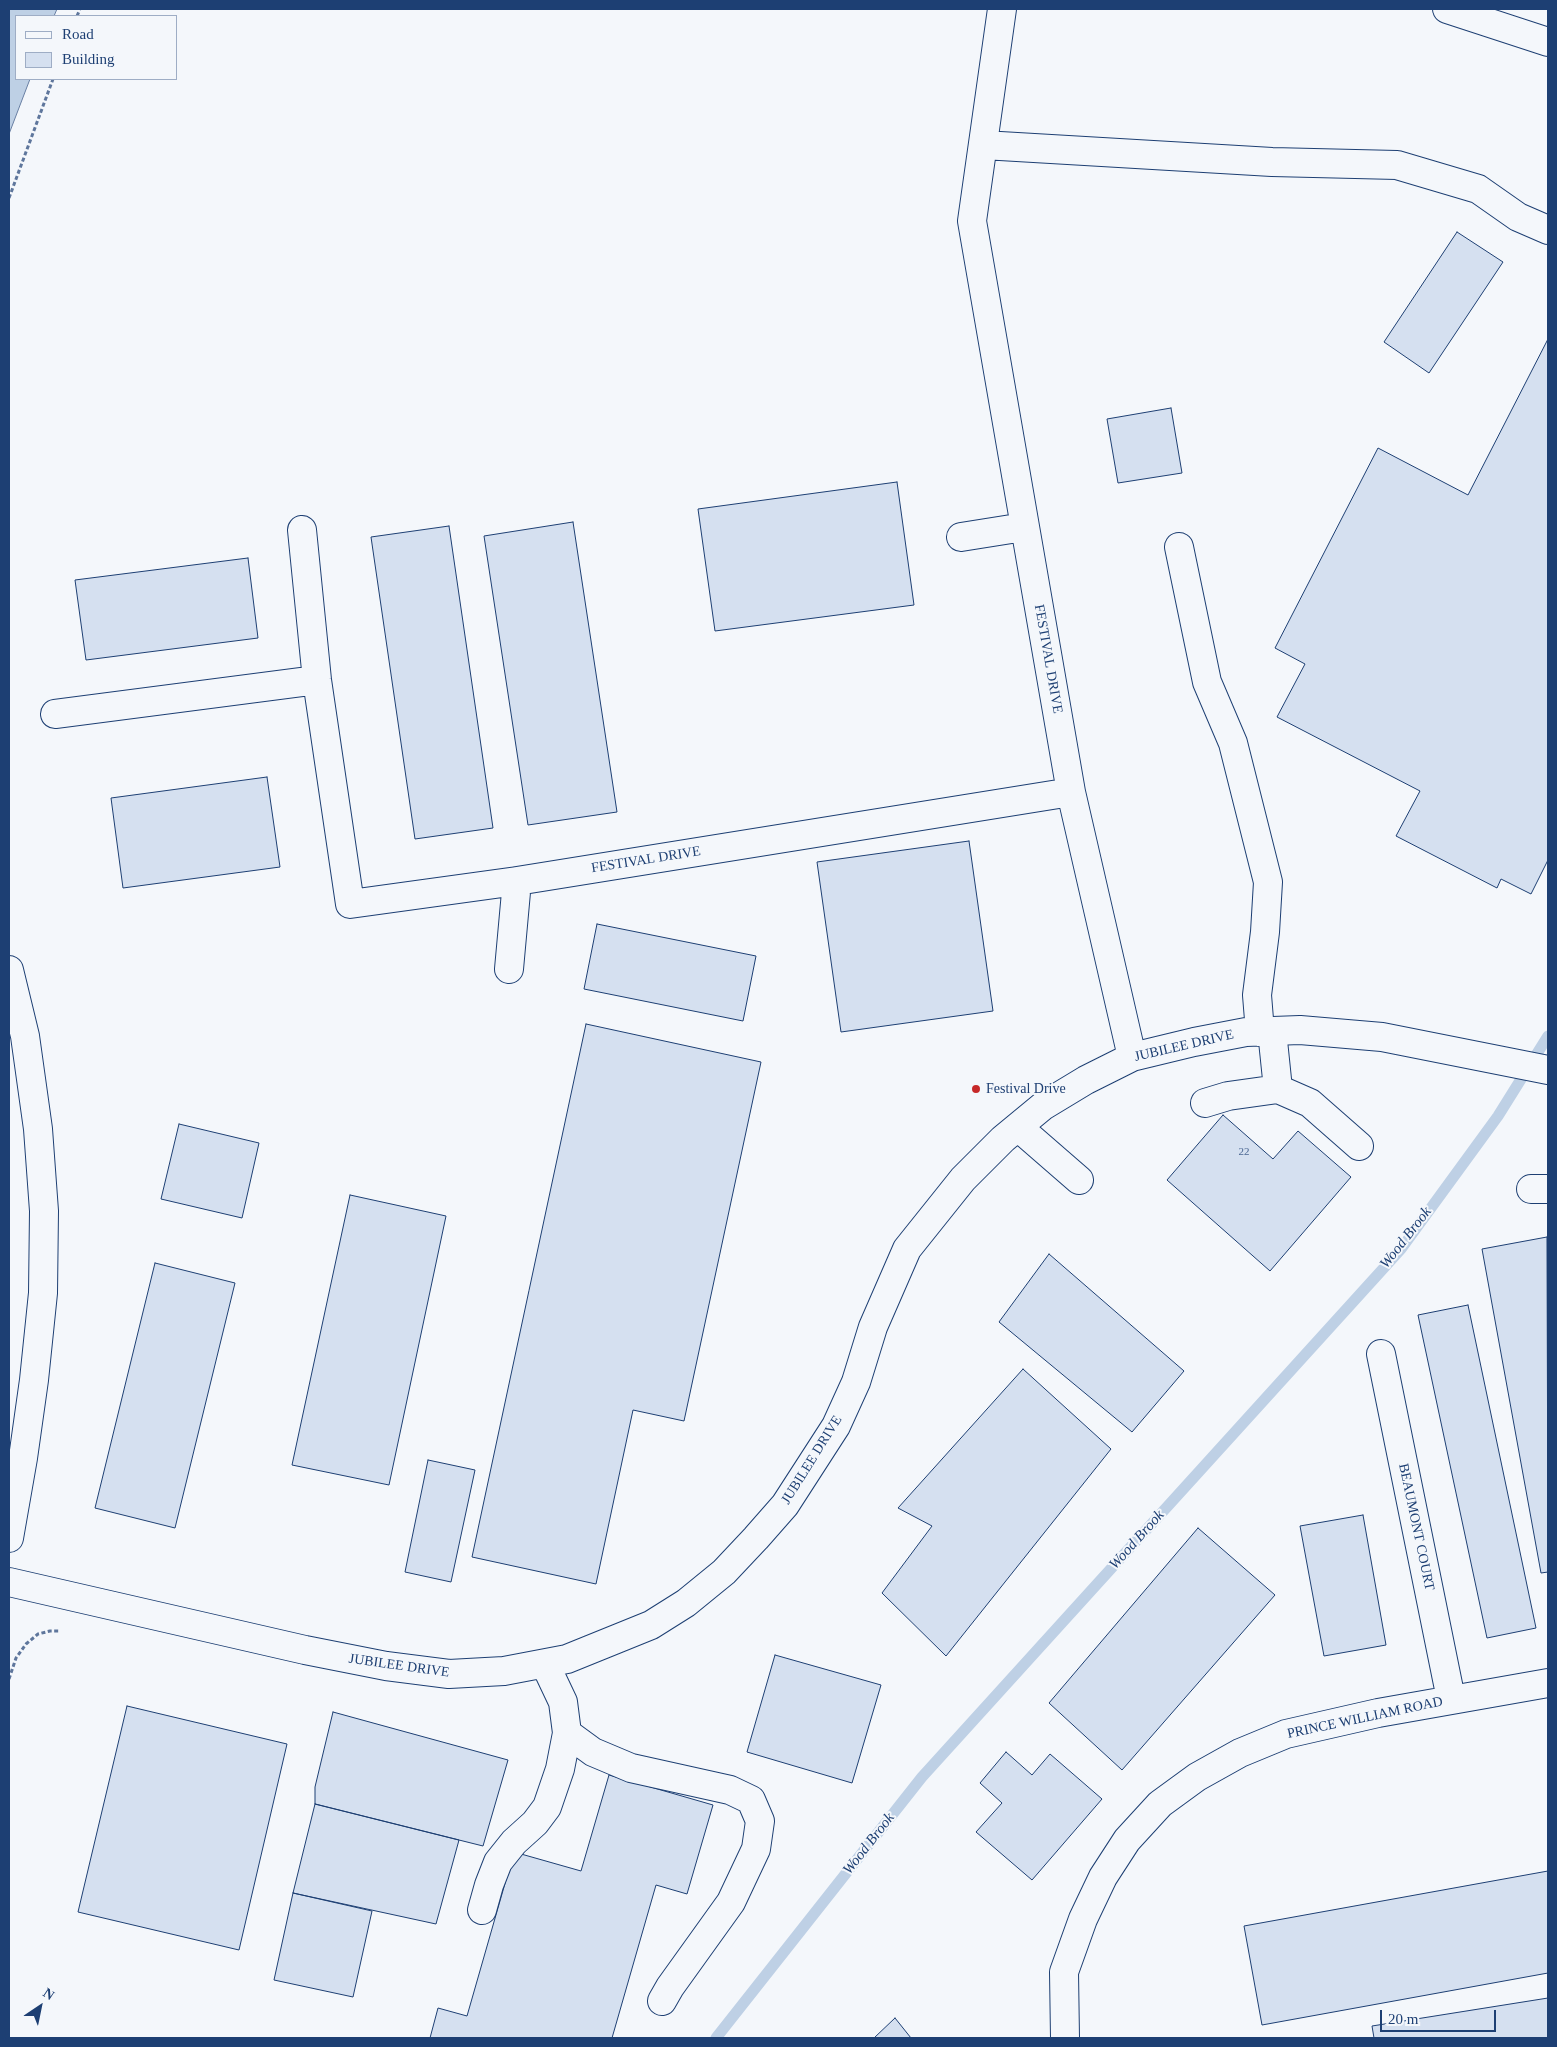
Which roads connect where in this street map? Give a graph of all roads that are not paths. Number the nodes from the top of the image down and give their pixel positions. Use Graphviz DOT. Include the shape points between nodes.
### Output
graph roads {
  1 [pos="1002,9"];
  2 [pos="1447,9"];
  3 [pos="1488,16"];
  4 [pos="1548,42"];
  5 [pos="983,145"];
  6 [pos="1548,230"];
  7 [pos="1024,527"];
  8 [pos="302,530"];
  9 [pos="962,537"];
  10 [pos="1179,547"];
  11 [pos="317,680"];
  12 [pos="56,714"];
  13 [pos="1071,792"];
  14 [pos="517,881"];
  15 [pos="509,969"];
  16 [pos="9,970"];
  17 [pos="1266,1031"];
  18 [pos="1132,1057"];
  19 [pos="1548,1070"];
  20 [pos="1278,1089"];
  21 [pos="1205,1103"];
  22 [pos="1018,1127"];
  23 [pos="1359,1146"];
  24 [pos="1079,1180"];
  25 [pos="1381,1354"];
  26 [pos="9,1538"];
  27 [pos="9,1582"];
  28 [pos="545,1664"];
  29 [pos="1548,1683"];
  30 [pos="1451,1699"];
  31 [pos="567,1733"];
  32 [pos="482,1910"];
  33 [pos="662,2001"];
  34 [pos="1065,2038"];
  1 -- 5 [label="street, FESTIVAL DRIVE"];
  2 -- 3 [label="street"];
  3 -- 4 [label="street"];
  5 -- 6 [label="street" via="1272,162 1397,165 1478,189 1518,216"];
  5 -- 7 [label="street, FESTIVAL DRIVE" via="972,221"];
  7 -- 9 [label="street"];
  7 -- 13 [label="street, FESTIVAL DRIVE"];
  8 -- 11 [label="street"];
  10 -- 17 [label="street" via="1207,682 1233,743 1268,882 1257,995"];
  11 -- 12 [label="street"];
  11 -- 14 [label="street, FESTIVAL DRIVE" via="350,904"];
  13 -- 14 [label="street, FESTIVAL DRIVE"];
  13 -- 18 [label="street, FESTIVAL DRIVE"];
  14 -- 15 [label="street"];
  16 -- 26 [label="street" via="25,1036 38,1129 44,1211 43,1293 34,1380"];
  17 -- 18 [label="street, JUBILEE DRIVE" via="1194,1042"];
  17 -- 19 [label="street, JUBILEE DRIVE" via="1300,1030 1382,1037"];
  17 -- 20 [label="street"];
  18 -- 22 [label="street, JUBILEE DRIVE" via="1043,1106"];
  20 -- 21 [label="street" via="1228,1096"];
  20 -- 23 [label="street" via="1310,1103"];
  22 -- 24 [label="street"];
  22 -- 28 [label="street, JUBILEE DRIVE" via="963,1179 908,1249 873,1327 856,1382 836,1426 785,1505 756,1538 724,1572 686,1603 651,1625 567,1659"];
  25 -- 30 [label="street, BEAUMONT COURT"];
  27 -- 28 [label="street, JUBILEE DRIVE" via="386,1666 450,1674 504,1671"];
  28 -- 31 [label="street" via="563,1702"];
  29 -- 30 [label="street, PRINCE WILLIAM ROAD"];
  30 -- 34 [label="street, PRINCE WILLIAM ROAD" via="1286,1734 1240,1753 1197,1777 1160,1804 1127,1840 1103,1877 1083,1919 1064,1972"];
  31 -- 32 [label="street" via="560,1769 547,1807 498,1862"];
  31 -- 33 [label="street" via="593,1752 631,1768 730,1790 751,1800 760,1820 756,1849 731,1902"];
}
